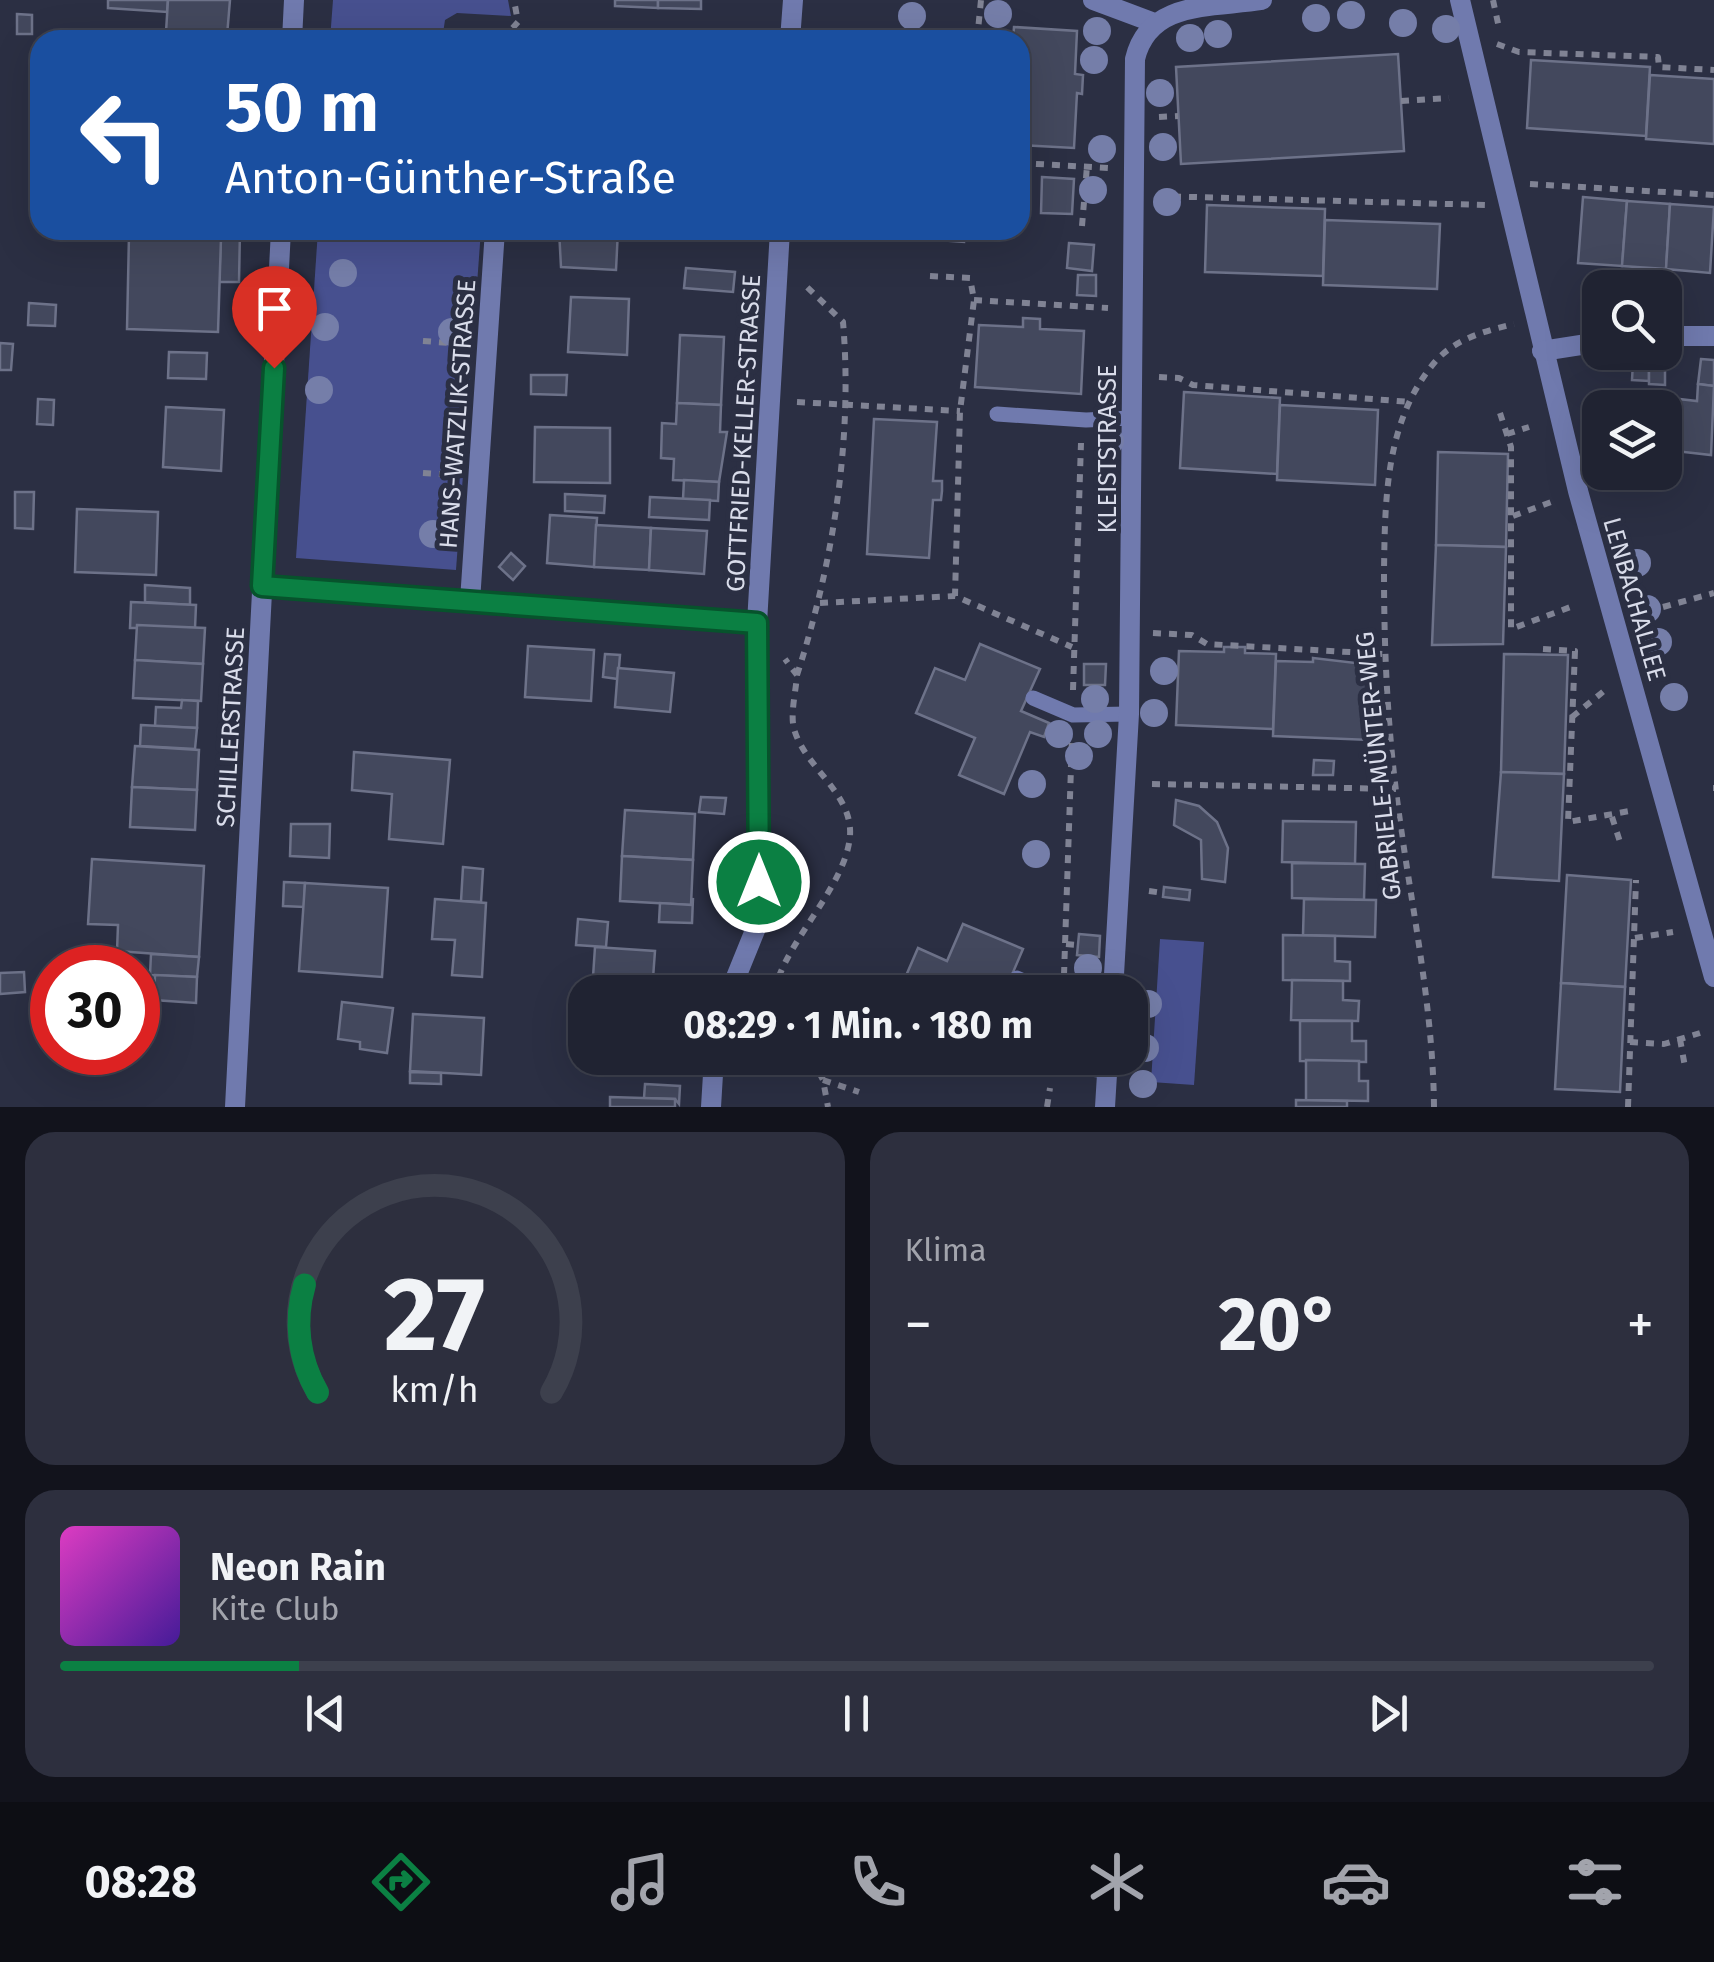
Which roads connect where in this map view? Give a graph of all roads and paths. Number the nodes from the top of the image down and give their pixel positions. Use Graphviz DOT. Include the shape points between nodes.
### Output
graph roads {
  1 [pos="294,0"];
  2 [pos="514,0"];
  3 [pos="792,0"];
  4 [pos="981,0"];
  5 [pos="1093,0"];
  6 [pos="1262,0"];
  7 [pos="1460,0"];
  8 [pos="1152,22"];
  9 [pos="292,30"];
  10 [pos="511,30"];
  11 [pos="790,30"];
  12 [pos="978,30"];
  13 [pos="1502,45"];
  14 [pos="1714,70"];
  15 [pos="1449,98"];
  16 [pos="1401,101"];
  17 [pos="1030,163"];
  18 [pos="1087,166"];
  19 [pos="1134,169"];
  20 [pos="1529,184"];
  21 [pos="1714,195"];
  22 [pos="1134,196"];
  23 [pos="1506,206"];
  24 [pos="1082,226"];
  25 [pos="280,240"];
  26 [pos="494,240"];
  27 [pos="779,240"];
  28 [pos="778,259"];
  29 [pos="930,276"];
  30 [pos="974,300"];
  31 [pos="1132,309"];
  32 [pos="1535,320"];
  33 [pos="1682,336"];
  34 [pos="1714,336"];
  35 [pos="423,341"];
  36 [pos="487,345"];
  37 [pos="1582,345"];
  38 [pos="1542,351"];
  39 [pos="1132,376"];
  40 [pos="770,401"];
  41 [pos="1410,402"];
  42 [pos="846,405"];
  43 [pos="960,411"];
  44 [pos="1500,413"];
  45 [pos="997,414"];
  46 [pos="1132,418"];
  47 [pos="1528,427"];
  48 [pos="1507,434"];
  49 [pos="1082,435"];
  50 [pos="1578,491"];
  51 [pos="1513,516"];
  52 [pos="262,586"];
  53 [pos="1714,593"];
  54 [pos="955,596"];
  55 [pos="470,602"];
  56 [pos="820,603"];
  57 [pos="1576,605"];
  58 [pos="1662,607"];
  59 [pos="757,623"];
  60 [pos="1130,631"];
  61 [pos="1072,646"];
  62 [pos="1542,649"];
  63 [pos="1384,654"];
  64 [pos="783,657"];
  65 [pos="797,675"];
  66 [pos="1604,691"];
  67 [pos="1073,694"];
  68 [pos="1033,698"];
  69 [pos="1129,714"];
  70 [pos="1572,717"];
  71 [pos="1072,731"];
  72 [pos="1127,784"];
  73 [pos="1396,789"];
  74 [pos="1635,810"];
  75 [pos="1612,817"];
  76 [pos="1621,845"];
  77 [pos="1636,880"];
  78 [pos="1149,891"];
  79 [pos="1164,892"];
  80 [pos="1700,928"];
  81 [pos="1635,938"];
  82 [pos="1066,944"];
  83 [pos="1078,945"];
  84 [pos="737,975"];
  85 [pos="779,975"];
  86 [pos="1064,975"];
  87 [pos="1114,975"];
  88 [pos="1714,977"];
  89 [pos="1700,1033"];
  90 [pos="1680,1040"];
  91 [pos="1630,1042"];
  92 [pos="1685,1067"];
  93 [pos="713,1075"];
  94 [pos="821,1075"];
  95 [pos="1107,1075"];
  96 [pos="824,1080"];
  97 [pos="859,1092"];
  98 [pos="235,1107"];
  99 [pos="712,1107"];
  100 [pos="828,1107"];
  101 [pos="1105,1107"];
  102 [pos="1434,1107"];
  103 [pos="1628,1107"];
  1 -- 9 [label="street"];
  2 -- 10 [label="path" via="518,22"];
  3 -- 11 [label="street"];
  4 -- 12 [label="path"];
  5 -- 8 [label="street"];
  6 -- 8 [label="street"];
  7 -- 23 [label="street, LENBACHALLEE"];
  8 -- 19 [label="street, KLEISTSTRASSE" via="1134,59"];
  13 -- 14 [label="path" via="1519,52 1658,57 1659,67"];
  15 -- 16 [label="path"];
  17 -- 18 [label="path"];
  18 -- 19 [label="path"];
  18 -- 24 [label="path"];
  19 -- 22 [label="street, KLEISTSTRASSE"];
  20 -- 21 [label="path"];
  22 -- 23 [label="path"];
  22 -- 31 [label="street, KLEISTSTRASSE"];
  23 -- 32 [label="street, LENBACHALLEE"];
  25 -- 52 [label="street, SCHILLERSTRASSE"];
  26 -- 36 [label="street, HANS-WATZLIK-STRASSE"];
  27 -- 28 [label="street, GOTTFRIED-KELLER-STRASSE"];
  28 -- 40 [label="street, GOTTFRIED-KELLER-STRASSE"];
  28 -- 42 [label="path" via="843,322"];
  29 -- 30 [label="path" via="970,278"];
  30 -- 31 [label="path"];
  30 -- 43 [label="path"];
  31 -- 39 [label="street, KLEISTSTRASSE"];
  32 -- 38 [label="street, LENBACHALLEE"];
  32 -- 41 [label="path, GABRIELE-MÜNTER-WEG" via="1456,343"];
  33 -- 34 [label="street"];
  35 -- 36 [label="path"];
  36 -- 55 [label="street, HANS-WATZLIK-STRASSE"];
  37 -- 38 [label="street"];
  38 -- 50 [label="street, LENBACHALLEE"];
  39 -- 41 [label="path"];
  39 -- 46 [label="street, KLEISTSTRASSE"];
  40 -- 42 [label="path"];
  40 -- 59 [label="street, GOTTFRIED-KELLER-STRASSE"];
  41 -- 63 [label="path, GABRIELE-MÜNTER-WEG" via="1393,444 1385,500"];
  42 -- 43 [label="path"];
  42 -- 56 [label="path"];
  43 -- 54 [label="path"];
  44 -- 48 [label="path"];
  45 -- 46 [label="lane"];
  46 -- 60 [label="street, KLEISTSTRASSE"];
  47 -- 48 [label="path"];
  48 -- 51 [label="path"];
  49 -- 61 [label="path"];
  50 -- 51 [label="path"];
  50 -- 80 [label="street, LENBACHALLEE"];
  51 -- 57 [label="path" via="1511,629"];
  52 -- 55 [label="street"];
  52 -- 98 [label="street, SCHILLERSTRASSE"];
  53 -- 58 [label="path"];
  54 -- 56 [label="path"];
  54 -- 61 [label="path"];
  55 -- 59 [label="street"];
  56 -- 65 [label="path"];
  59 -- 84 [label="street, GOTTFRIED-KELLER-STRASSE" via="760,918"];
  60 -- 63 [label="path" via="1192,635 1207,644"];
  60 -- 69 [label="street, KLEISTSTRASSE"];
  61 -- 67 [label="path"];
  62 -- 70 [label="path" via="1579,651"];
  63 -- 73 [label="path, GABRIELE-MÜNTER-WEG"];
  64 -- 65 [label="path"];
  65 -- 85 [label="path" via="794,727 814,768 840,797 850,832 844,863"];
  66 -- 70 [label="path"];
  68 -- 69 [label="lane" via="1073,715"];
  69 -- 72 [label="street, KLEISTSTRASSE"];
  70 -- 75 [label="path" via="1568,822"];
  71 -- 82 [label="path"];
  72 -- 73 [label="path"];
  72 -- 87 [label="street, KLEISTSTRASSE"];
  73 -- 102 [label="path, GABRIELE-MÜNTER-WEG"];
  74 -- 75 [label="path"];
  75 -- 76 [label="path"];
  77 -- 81 [label="path"];
  78 -- 79 [label="path"];
  80 -- 81 [label="path"];
  80 -- 88 [label="street, LENBACHALLEE"];
  81 -- 91 [label="path"];
  82 -- 83 [label="path"];
  82 -- 86 [label="path"];
  89 -- 90 [label="path"];
  90 -- 91 [label="path"];
  90 -- 92 [label="path"];
  91 -- 103 [label="path"];
  93 -- 99 [label="street"];
  94 -- 96 [label="path"];
  95 -- 101 [label="street"];
  96 -- 97 [label="path"];
  96 -- 100 [label="path"];
}
